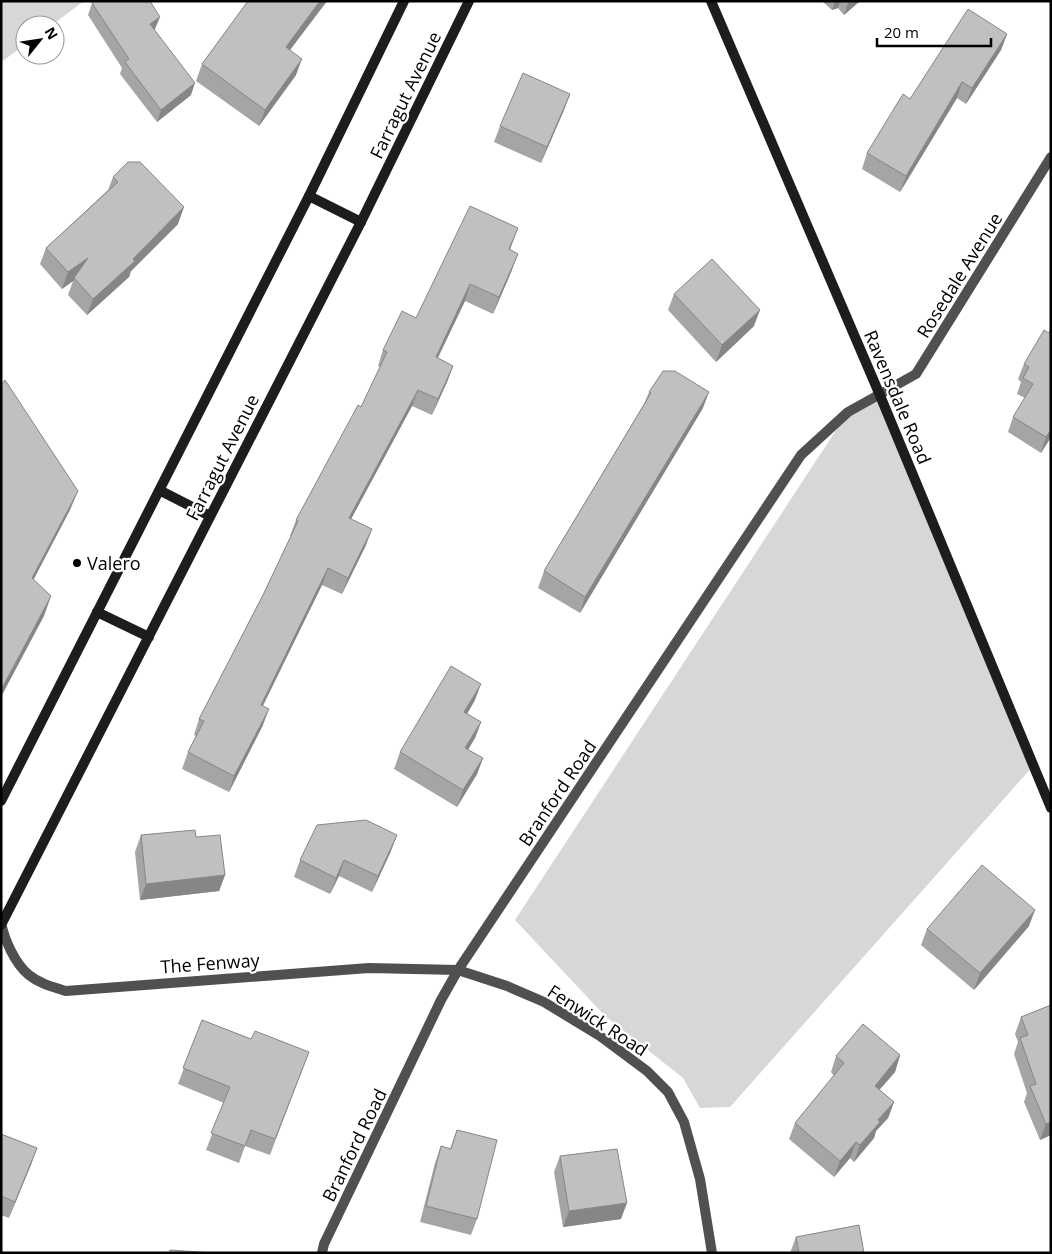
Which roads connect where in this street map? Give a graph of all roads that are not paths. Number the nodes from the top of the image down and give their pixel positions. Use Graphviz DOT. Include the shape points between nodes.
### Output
graph roads {
  1 [pos="404,1"];
  2 [pos="469,1"];
  3 [pos="711,1"];
  4 [pos="1051,157"];
  5 [pos="309,196"];
  6 [pos="361,222"];
  7 [pos="879,393"];
  8 [pos="161,491"];
  9 [pos="210,516"];
  10 [pos="97,612"];
  11 [pos="149,637"];
  12 [pos="1,801"];
  13 [pos="1051,808"];
  14 [pos="1,924"];
  15 [pos="458,970"];
  16 [pos="322,1253"];
  17 [pos="712,1253"];
  1 -- 5 [label="main road"];
  2 -- 6 [label="main road, Farragut Avenue"];
  3 -- 7 [label="main road, Ravensdale Road"];
  4 -- 7 [label="street, Rosedale Avenue" via="916,374"];
  5 -- 6 [label="main road"];
  5 -- 8 [label="main road"];
  6 -- 9 [label="main road, Farragut Avenue"];
  7 -- 13 [label="main road, Ravensdale Road"];
  7 -- 15 [label="street, Branford Road" via="848,412 801,456"];
  8 -- 9 [label="main road"];
  8 -- 10 [label="main road"];
  9 -- 11 [label="main road, Farragut Avenue"];
  10 -- 11 [label="main road"];
  10 -- 12 [label="main road"];
  11 -- 14 [label="main road, Farragut Avenue"];
  14 -- 15 [label="street, The Fenway" via="12,953 28,974 46,985 66,991 369,968"];
  15 -- 16 [label="street, Branford Road"];
  15 -- 17 [label="street, Fenwick Road" via="544,1002 600,1036 647,1071 668,1092 684,1122 698,1170"];
}
